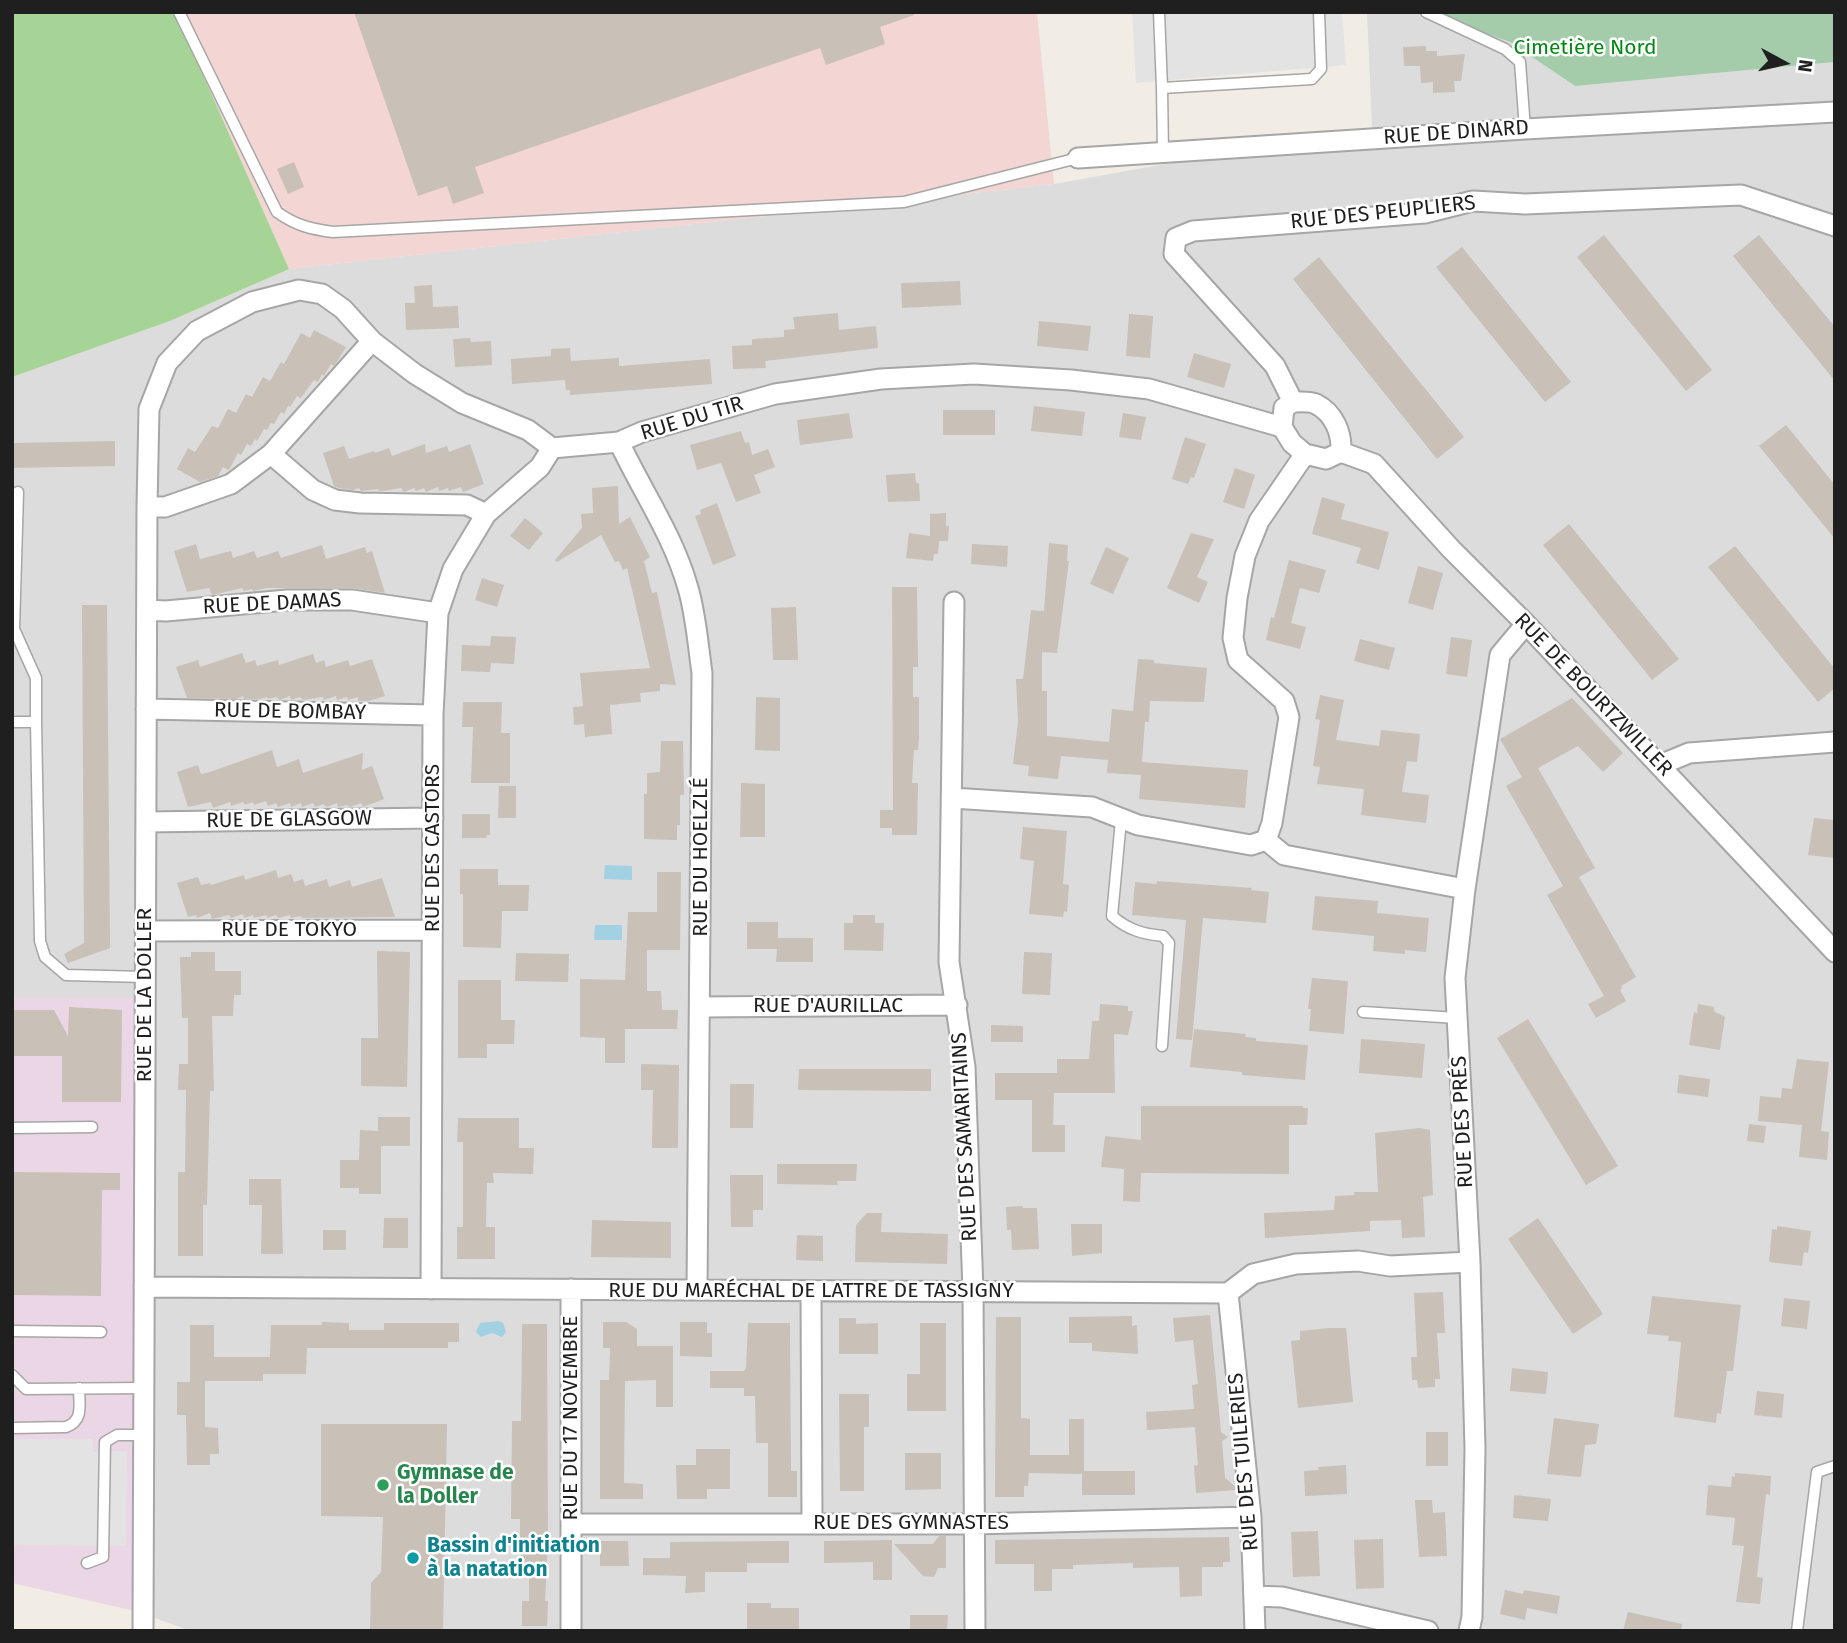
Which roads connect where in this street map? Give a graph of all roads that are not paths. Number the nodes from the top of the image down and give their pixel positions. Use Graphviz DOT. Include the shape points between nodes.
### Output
graph roads {
  1 [pos="179,12"];
  2 [pos="1159,12"];
  3 [pos="1319,12"];
  4 [pos="1426,12"];
  5 [pos="1162,88"];
  6 [pos="1835,112"];
  7 [pos="1525,129"];
  8 [pos="1163,153"];
  9 [pos="1078,158"];
  10 [pos="1835,226"];
  11 [pos="372,341"];
  12 [pos="1293,402"];
  13 [pos="1282,427"];
  14 [pos="620,442"];
  15 [pos="552,448"];
  16 [pos="1342,452"];
  17 [pos="271,454"];
  18 [pos="1305,454"];
  19 [pos="18,492"];
  20 [pos="147,508"];
  21 [pos="486,514"];
  22 [pos="954,601"];
  23 [pos="147,610"];
  24 [pos="438,613"];
  25 [pos="1526,624"];
  26 [pos="146,709"];
  27 [pos="433,716"];
  28 [pos="12,722"];
  29 [pos="36,722"];
  30 [pos="1835,741"];
  31 [pos="1660,765"];
  32 [pos="952,798"];
  33 [pos="433,818"];
  34 [pos="1121,820"];
  35 [pos="146,822"];
  36 [pos="1266,840"];
  37 [pos="1465,889"];
  38 [pos="432,930"];
  39 [pos="145,931"];
  40 [pos="1835,952"];
  41 [pos="145,977"];
  42 [pos="957,1005"];
  43 [pos="700,1007"];
  44 [pos="1363,1012"];
  45 [pos="1457,1018"];
  46 [pos="1162,1046"];
  47 [pos="92,1127"];
  48 [pos="12,1128"];
  49 [pos="1470,1262"];
  50 [pos="144,1287"];
  51 [pos="431,1289"];
  52 [pos="572,1289"];
  53 [pos="697,1290"];
  54 [pos="811,1291"];
  55 [pos="973,1291"];
  56 [pos="1228,1293"];
  57 [pos="12,1331"];
  58 [pos="102,1332"];
  59 [pos="12,1375"];
  60 [pos="79,1388"];
  61 [pos="144,1388"];
  62 [pos="12,1428"];
  63 [pos="143,1435"];
  64 [pos="1835,1466"];
  65 [pos="1251,1517"];
  66 [pos="571,1524"];
  67 [pos="812,1524"];
  68 [pos="974,1524"];
  69 [pos="88,1563"];
  70 [pos="1255,1595"];
  71 [pos="143,1631"];
  72 [pos="571,1631"];
  73 [pos="975,1631"];
  74 [pos="1255,1631"];
  75 [pos="1427,1631"];
  76 [pos="1469,1631"];
  77 [pos="1797,1631"];
  1 -- 9 [label="lane" via="277,212 310,229 333,232 904,202"];
  2 -- 5 [label="lane"];
  3 -- 5 [label="lane" via="1321,69 1312,79"];
  4 -- 7 [label="lane" via="1505,50 1520,62"];
  5 -- 8 [label="lane"];
  6 -- 7 [label="street, RUE DE DINARD"];
  7 -- 8 [label="street, RUE DE DINARD"];
  8 -- 9 [label="street, RUE DE DINARD"];
  10 -- 12 [label="street, RUE DES PEUPLIERS" via="1741,195 1525,204 1473,201 1425,213 1193,231 1176,239 1174,254 1275,366"];
  11 -- 15 [label="street" via="462,402 528,430"];
  11 -- 17 [label="street"];
  11 -- 20 [label="street, RUE DE LA DOLLER" via="344,309 322,295 299,290 252,302 197,331 167,363 149,409"];
  12 -- 13 [label="street" via="1284,408"];
  12 -- 16 [label="street" via="1314,403 1330,415 1342,436"];
  13 -- 14 [label="street, RUE DU TIR" via="1149,389 974,374 881,379 775,394"];
  13 -- 18 [label="street"];
  14 -- 15 [label="street, RUE DU TIR"];
  14 -- 43 [label="street, RUE DU HOELZLÉ" via="662,520 689,589 702,673"];
  15 -- 21 [label="street, RUE DES CASTORS" via="540,467"];
  16 -- 18 [label="street" via="1326,459"];
  16 -- 25 [label="street, RUE DE BOURTZWILLER" via="1374,464"];
  17 -- 20 [label="street" via="231,484 165,507"];
  17 -- 21 [label="street" via="313,490 335,499 467,505"];
  18 -- 36 [label="street" via="1259,520 1245,556 1237,598 1233,638 1238,660 1284,701 1289,718"];
  19 -- 29 [label="lane" via="14,629 36,678"];
  20 -- 23 [label="street, RUE DE LA DOLLER"];
  21 -- 24 [label="street, RUE DES CASTORS" via="453,569"];
  22 -- 32 [label="street, RUE DES SAMARITAINS"];
  23 -- 24 [label="street, RUE DE DAMAS" via="352,600"];
  23 -- 26 [label="street, RUE DE LA DOLLER"];
  24 -- 27 [label="street, RUE DES CASTORS"];
  25 -- 31 [label="street, RUE DE BOURTZWILLER"];
  25 -- 37 [label="street, RUE DES PRÉS" via="1500,655"];
  26 -- 27 [label="street, RUE DE BOMBAY"];
  26 -- 35 [label="street, RUE DE LA DOLLER"];
  27 -- 33 [label="street, RUE DES CASTORS"];
  28 -- 29 [label="lane"];
  29 -- 41 [label="lane" via="40,941 45,957 66,975"];
  30 -- 31 [label="street" via="1689,753"];
  31 -- 40 [label="street, RUE DE BOURTZWILLER"];
  32 -- 34 [label="street" via="1092,807"];
  32 -- 42 [label="street, RUE DES SAMARITAINS" via="949,962"];
  33 -- 35 [label="street, RUE DE GLASGOW"];
  33 -- 38 [label="street, RUE DES CASTORS"];
  34 -- 36 [label="street" via="1251,845"];
  34 -- 46 [label="lane" via="1112,916 1125,927 1163,936 1169,943"];
  35 -- 39 [label="street, RUE DE LA DOLLER"];
  36 -- 37 [label="street" via="1284,855"];
  37 -- 45 [label="street, RUE DES PRÉS" via="1455,978"];
  38 -- 39 [label="street, RUE DE TOKYO"];
  38 -- 51 [label="street, RUE DES CASTORS"];
  39 -- 41 [label="street, RUE DE LA DOLLER"];
  41 -- 50 [label="street, RUE DE LA DOLLER"];
  42 -- 43 [label="street, RUE D'AURILLAC"];
  42 -- 55 [label="street, RUE DES SAMARITAINS" via="965,1067"];
  43 -- 53 [label="street, RUE DU HOELZLÉ"];
  44 -- 45 [label="lane"];
  45 -- 49 [label="street, RUE DES PRÉS"];
  47 -- 48 [label="lane"];
  49 -- 56 [label="street" via="1296,1264 1253,1274"];
  49 -- 76 [label="street, RUE DES PRÉS" via="1475,1449"];
  50 -- 51 [label="street, RUE DU MARÉCHAL DE LATTRE DE TASSIGNY"];
  50 -- 61 [label="street, RUE DE LA DOLLER"];
  51 -- 52 [label="street, RUE DU MARÉCHAL DE LATTRE DE TASSIGNY"];
  52 -- 53 [label="street, RUE DU MARÉCHAL DE LATTRE DE TASSIGNY"];
  52 -- 66 [label="street, RUE DU 17 NOVEMBRE"];
  53 -- 54 [label="street, RUE DU MARÉCHAL DE LATTRE DE TASSIGNY"];
  54 -- 55 [label="street, RUE DU MARÉCHAL DE LATTRE DE TASSIGNY"];
  54 -- 67 [label="street"];
  55 -- 56 [label="street, RUE DU MARÉCHAL DE LATTRE DE TASSIGNY"];
  55 -- 68 [label="street, RUE DES SAMARITAINS"];
  56 -- 65 [label="street, RUE DES TUILERIES"];
  57 -- 58 [label="lane"];
  59 -- 60 [label="lane" via="26,1389"];
  60 -- 61 [label="lane"];
  60 -- 62 [label="lane" via="75,1424"];
  61 -- 63 [label="street, RUE DE LA DOLLER"];
  63 -- 69 [label="lane" via="117,1435 105,1442 103,1557"];
  63 -- 71 [label="street, RUE DE LA DOLLER"];
  64 -- 77 [label="lane" via="1817,1472"];
  65 -- 68 [label="street, RUE DES GYMNASTES"];
  65 -- 70 [label="street, RUE DES TUILERIES"];
  66 -- 67 [label="street, RUE DES GYMNASTES"];
  66 -- 72 [label="street, RUE DU 17 NOVEMBRE"];
  67 -- 68 [label="street, RUE DES GYMNASTES"];
  68 -- 73 [label="street, RUE DES SAMARITAINS"];
  70 -- 74 [label="street, RUE DES TUILERIES"];
  70 -- 75 [label="street" via="1282,1597"];
}
